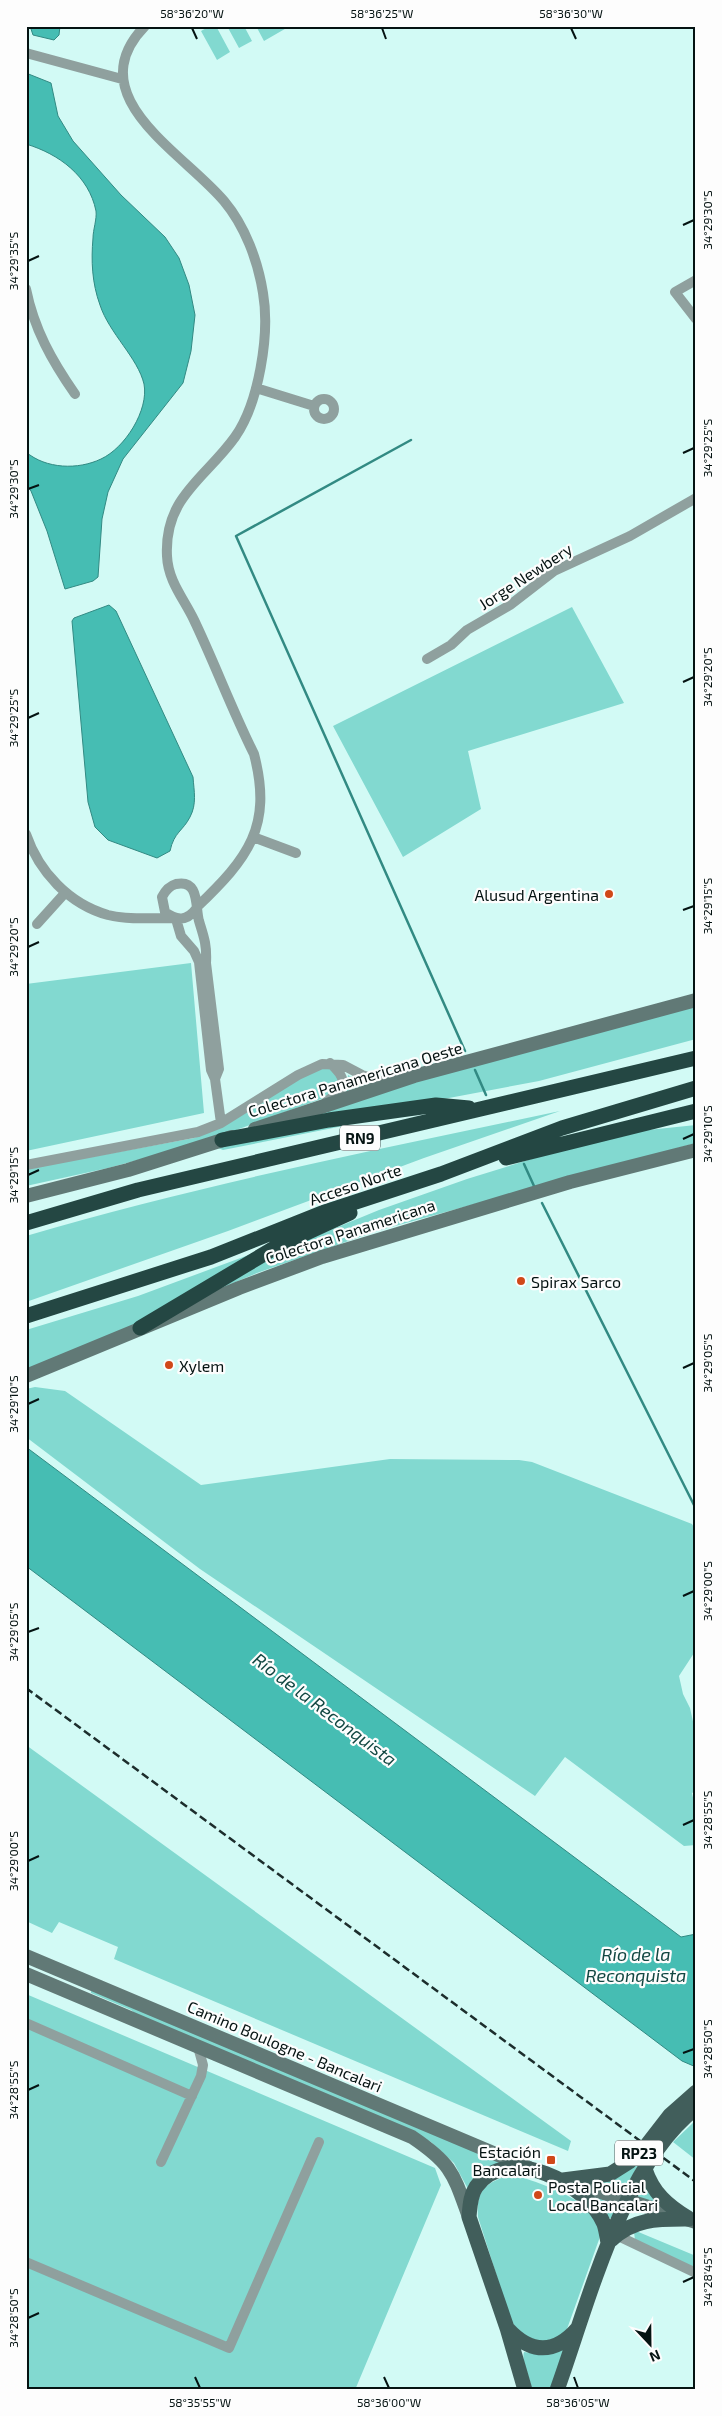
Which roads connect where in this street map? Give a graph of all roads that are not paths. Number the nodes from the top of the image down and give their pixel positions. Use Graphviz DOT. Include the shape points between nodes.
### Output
graph roads {
  1 [pos="144,26"];
  2 [pos="26,53"];
  3 [pos="122,79"];
  4 [pos="696,280"];
  5 [pos="26,289"];
  6 [pos="696,319"];
  7 [pos="30,321"];
  8 [pos="256,388"];
  9 [pos="75,394"];
  10 [pos="314,406"];
  11 [pos="696,498"];
  12 [pos="428,659"];
  13 [pos="26,834"];
  14 [pos="253,837"];
  15 [pos="296,852"];
  16 [pos="192,889"];
  17 [pos="214,890"];
  18 [pos="65,893"];
  19 [pos="162,903"];
  20 [pos="197,908"];
  21 [pos="145,918"];
  22 [pos="175,919"];
  23 [pos="37,924"];
  24 [pos="207,948"];
  25 [pos="194,951"];
  26 [pos="696,1000"];
  27 [pos="696,1058"];
  28 [pos="330,1063"];
  29 [pos="215,1079"];
  30 [pos="391,1084"];
  31 [pos="696,1088"];
  32 [pos="320,1106"];
  33 [pos="478,1110"];
  34 [pos="696,1111"];
  35 [pos="221,1123"];
  36 [pos="222,1140"];
  37 [pos="696,1150"];
  38 [pos="26,1165"];
  39 [pos="441,1174"];
  40 [pos="26,1196"];
  41 [pos="26,1223"];
  42 [pos="26,1316"];
  43 [pos="140,1328"];
  44 [pos="26,1376"];
  45 [pos="26,1956"];
  46 [pos="26,1974"];
  47 [pos="26,2023"];
  48 [pos="198,2047"];
  49 [pos="696,2092"];
  50 [pos="192,2096"];
  51 [pos="696,2108"];
  52 [pos="319,2142"];
  53 [pos="161,2162"];
  54 [pos="529,2168"];
  55 [pos="644,2169"];
  56 [pos="563,2180"];
  57 [pos="627,2201"];
  58 [pos="469,2217"];
  59 [pos="692,2221"];
  60 [pos="612,2239"];
  61 [pos="26,2262"];
  62 [pos="696,2273"];
  63 [pos="580,2326"];
  64 [pos="507,2328"];
  65 [pos="525,2390"];
  66 [pos="557,2390"];
  1 -- 3 [label="street" via="128,48"];
  2 -- 3 [label="street"];
  3 -- 8 [label="street" via="134,111 224,202 247,240 263,293 266,326"];
  4 -- 6 [label="street" via="675,292"];
  5 -- 7 [label="street"];
  7 -- 9 [label="street"];
  8 -- 10 [label="street"];
  8 -- 14 [label="street" via="236,436 180,500 173,514 166,545 168,566 176,590 193,619 254,754 260,777 260,797"];
  11 -- 12 [label="street, Jorge Newbery" via="630,536 554,571 510,605 467,630"];
  13 -- 18 [label="street" via="43,869"];
  14 -- 15 [label="street"];
  14 -- 17 [label="street" via="230,876"];
  16 -- 17 [label="street" via="204,893"];
  16 -- 19 [label="street" via="181,884 169,887"];
  16 -- 20 [label="street" via="197,897"];
  17 -- 20 [label="street"];
  18 -- 21 [label="street" via="108,915"];
  18 -- 23 [label="street"];
  19 -- 21 [label="street" via="158,910"];
  19 -- 22 [label="street" via="165,912"];
  20 -- 22 [label="street" via="184,919"];
  20 -- 24 [label="street"];
  21 -- 22 [label="street"];
  22 -- 25 [label="street" via="182,936"];
  24 -- 25 [label="street"];
  24 -- 29 [label="street" via="219,1070"];
  25 -- 29 [label="street" via="199,962 211,1070"];
  26 -- 30 [label="main road, Colectora Panamericana Oeste"];
  27 -- 33 [label="highway, RN9"];
  28 -- 30 [label="street" via="343,1064 362,1075"];
  28 -- 32 [label="street" via="341,1074 343,1084 339,1092"];
  28 -- 35 [label="street" via="306,1070"];
  29 -- 35 [label="street"];
  30 -- 32 [label="main road, Colectora Panamericana Oeste"];
  31 -- 39 [label="highway, Acceso Norte" via="562,1128"];
  32 -- 36 [label="main road, Colectora Panamericana Oeste"];
  33 -- 36 [label="highway" via="436,1105"];
  33 -- 41 [label="highway, RN9" via="138,1190"];
  34 -- 39 [label="highway"];
  35 -- 38 [label="street" via="186,1136"];
  36 -- 40 [label="main road, Colectora Panamericana Oeste"];
  37 -- 43 [label="main road, Colectora Panamericana" via="570,1182 322,1257"];
  39 -- 42 [label="highway, Acceso Norte" via="322,1213 211,1257"];
  39 -- 43 [label="highway" via="276,1247"];
  43 -- 44 [label="main road, Colectora Panamericana"];
  45 -- 54 [label="main road, Camino Boulogne - Bancalari"];
  46 -- 48 [label="main road"];
  47 -- 50 [label="street"];
  48 -- 50 [label="street" via="203,2065"];
  48 -- 58 [label="main road" via="412,2137 445,2162"];
  49 -- 56 [label="main road, RP23" via="670,2115 629,2162 610,2174"];
  50 -- 53 [label="street"];
  51 -- 55 [label="main road, RP23" via="666,2137"];
  52 -- 61 [label="street" via="229,2348"];
  54 -- 56 [label="main road, RP23"];
  54 -- 58 [label="main road, RP23" via="509,2168 490,2175 476,2188 471,2198"];
  55 -- 57 [label="main road, RP23"];
  55 -- 59 [label="main road" via="659,2197"];
  56 -- 57 [label="main road"];
  56 -- 60 [label="main road" via="598,2214"];
  57 -- 59 [label="main road"];
  57 -- 60 [label="main road, RP23"];
  58 -- 64 [label="main road, RP23"];
  59 -- 60 [label="main road" via="648,2220 628,2227"];
  60 -- 62 [label="street"];
  60 -- 63 [label="main road, RP23"];
  63 -- 64 [label="main road" via="563,2343 546,2348 523,2343"];
  63 -- 66 [label="main road, RP23"];
  64 -- 65 [label="main road, RP23"];
}
